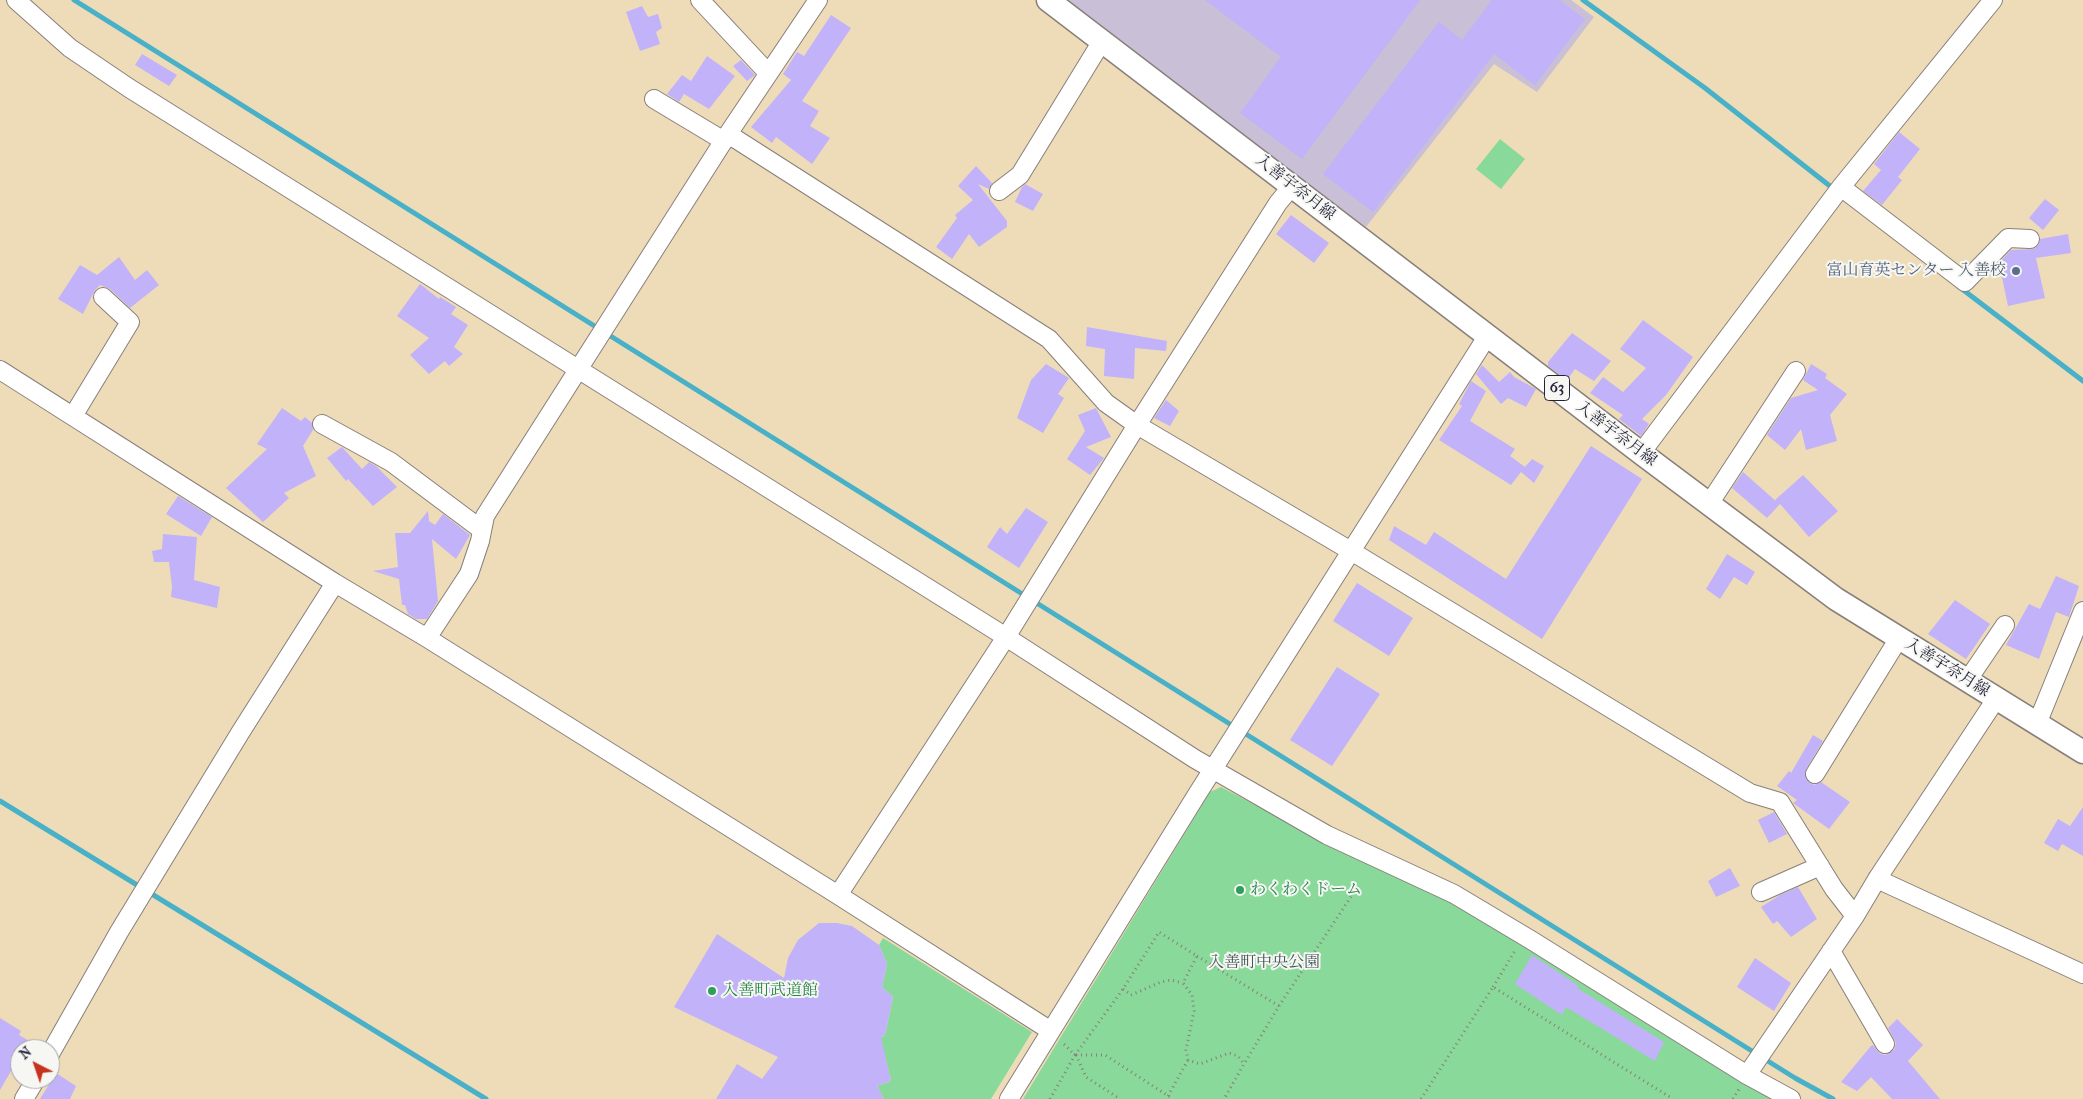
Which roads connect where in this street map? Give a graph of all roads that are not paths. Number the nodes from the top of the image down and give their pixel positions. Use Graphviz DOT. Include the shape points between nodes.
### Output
graph roads {
  1 [pos="16,0"];
  2 [pos="700,0"];
  3 [pos="818,0"];
  4 [pos="1048,0"];
  5 [pos="1993,0"];
  6 [pos="1102,41"];
  7 [pos="768,73"];
  8 [pos="654,99"];
  9 [pos="726,137"];
  10 [pos="1292,186"];
  11 [pos="1841,187"];
  12 [pos="999,191"];
  13 [pos="2030,239"];
  14 [pos="103,297"];
  15 [pos="1488,335"];
  16 [pos="578,369"];
  17 [pos="0,370"];
  18 [pos="1796,371"];
  19 [pos="73,416"];
  20 [pos="322,424"];
  21 [pos="1137,425"];
  22 [pos="1641,453"];
  23 [pos="1709,504"];
  24 [pos="482,530"];
  25 [pos="1351,551"];
  26 [pos="335,583"];
  27 [pos="2083,611"];
  28 [pos="2005,625"];
  29 [pos="1006,637"];
  30 [pos="428,638"];
  31 [pos="1899,638"];
  32 [pos="1967,681"];
  33 [pos="1996,699"];
  34 [pos="2036,724"];
  35 [pos="2083,752"];
  36 [pos="1213,770"];
  37 [pos="1815,774"];
  38 [pos="1820,866"];
  39 [pos="1877,879"];
  40 [pos="1761,892"];
  41 [pos="838,895"];
  42 [pos="1855,916"];
  43 [pos="1831,951"];
  44 [pos="2083,974"];
  45 [pos="1051,1031"];
  46 [pos="58,1039"];
  47 [pos="1885,1044"];
  48 [pos="1747,1075"];
  49 [pos="1009,1099"];
  50 [pos="1791,1099"];
  1 -- 16 [label="street" via="70,48 129,88"];
  2 -- 7 [label="street"];
  3 -- 7 [label="street"];
  4 -- 6 [label="main road, 入善宇奈月線 / 63"];
  5 -- 11 [label="street"];
  6 -- 10 [label="main road, 入善宇奈月線 / 63"];
  6 -- 12 [label="street" via="1020,175"];
  7 -- 9 [label="street"];
  8 -- 9 [label="street"];
  9 -- 16 [label="street"];
  9 -- 21 [label="street" via="1049,339 1106,403"];
  10 -- 15 [label="main road, 入善宇奈月線 / 63"];
  10 -- 21 [label="street"];
  11 -- 13 [label="street" via="1965,282 2008,238"];
  11 -- 22 [label="street"];
  14 -- 19 [label="street" via="130,322"];
  15 -- 22 [label="main road, 入善宇奈月線 / 63"];
  15 -- 25 [label="street"];
  16 -- 24 [label="street" via="486,516"];
  16 -- 29 [label="street"];
  17 -- 19 [label="street"];
  18 -- 23 [label="street"];
  19 -- 26 [label="street"];
  20 -- 24 [label="street" via="391,462"];
  21 -- 25 [label="street"];
  21 -- 29 [label="street"];
  22 -- 23 [label="main road, 入善宇奈月線 / 63"];
  23 -- 31 [label="main road, 入善宇奈月線 / 63" via="1836,599"];
  24 -- 30 [label="street" via="469,574"];
  25 -- 36 [label="street"];
  25 -- 38 [label="street" via="1750,793 1780,802"];
  26 -- 30 [label="street"];
  26 -- 46 [label="street" via="119,932"];
  27 -- 34 [label="street"];
  28 -- 32 [label="street"];
  29 -- 36 [label="street"];
  29 -- 41 [label="street"];
  30 -- 41 [label="street"];
  31 -- 32 [label="main road, 入善宇奈月線 / 63"];
  31 -- 37 [label="street"];
  32 -- 33 [label="main road, 入善宇奈月線 / 63"];
  33 -- 34 [label="main road, 入善宇奈月線 / 63"];
  33 -- 39 [label="street"];
  34 -- 35 [label="main road, 入善宇奈月線 / 63"];
  36 -- 45 [label="street"];
  36 -- 48 [label="street" via="1327,835 1454,894"];
  38 -- 40 [label="street"];
  38 -- 42 [label="street"];
  39 -- 42 [label="street"];
  39 -- 44 [label="street"];
  41 -- 45 [label="street"];
  42 -- 43 [label="street"];
  43 -- 47 [label="street"];
  43 -- 48 [label="street"];
  45 -- 49 [label="street"];
  48 -- 50 [label="street"];
}
